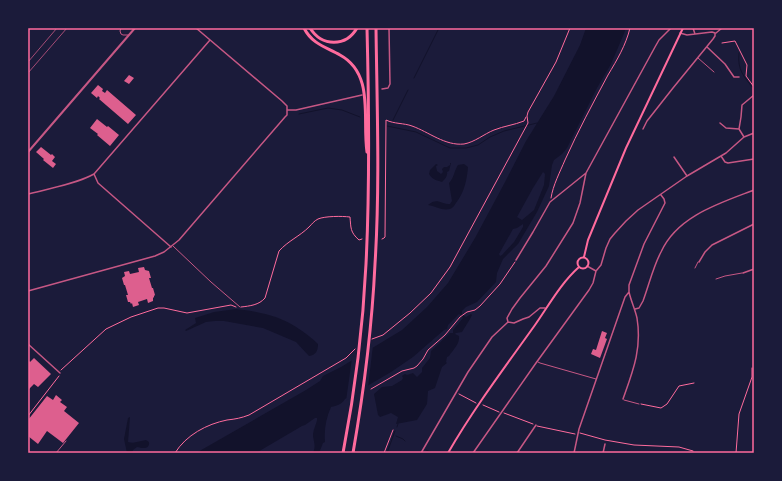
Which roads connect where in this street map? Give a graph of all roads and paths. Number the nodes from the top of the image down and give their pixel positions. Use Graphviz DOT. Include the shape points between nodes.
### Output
graph roads {
  1 [pos="122,28"];
  2 [pos="135,28"];
  3 [pos="196,28"];
  4 [pos="304,28"];
  5 [pos="310,28"];
  6 [pos="357,28"];
  7 [pos="367,28"];
  8 [pos="376,28"];
  9 [pos="389,28"];
  10 [pos="570,28"];
  11 [pos="630,28"];
  12 [pos="671,28"];
  13 [pos="683,28"];
  14 [pos="693,28"];
  15 [pos="722,28"];
  16 [pos="680,33"];
  17 [pos="715,33"];
  18 [pos="694,34"];
  19 [pos="129,35"];
  20 [pos="210,40"];
  21 [pos="722,42"];
  22 [pos="707,47"];
  23 [pos="698,58"];
  24 [pos="714,72"];
  25 [pos="738,77"];
  26 [pos="754,87"];
  27 [pos="382,90"];
  28 [pos="362,95"];
  29 [pos="754,95"];
  30 [pos="288,110"];
  31 [pos="527,116"];
  32 [pos="720,123"];
  33 [pos="643,129"];
  34 [pos="739,129"];
  35 [pos="754,133"];
  36 [pos="744,137"];
  37 [pos="28,152"];
  38 [pos="721,156"];
  39 [pos="674,157"];
  40 [pos="368,159"];
  41 [pos="754,159"];
  42 [pos="586,173"];
  43 [pos="94,174"];
  44 [pos="687,176"];
  45 [pos="754,190"];
  46 [pos="28,194"];
  47 [pos="661,194"];
  48 [pos="550,202"];
  49 [pos="754,224"];
  50 [pos="362,239"];
  51 [pos="382,239"];
  52 [pos="172,246"];
  53 [pos="584,258"];
  54 [pos="516,260"];
  55 [pos="699,262"];
  56 [pos="587,266"];
  57 [pos="579,267"];
  58 [pos="695,268"];
  59 [pos="754,269"];
  60 [pos="596,271"];
  61 [pos="743,273"];
  62 [pos="716,279"];
  63 [pos="28,291"];
  64 [pos="629,292"];
  65 [pos="240,307"];
  66 [pos="546,309"];
  67 [pos="635,309"];
  68 [pos="508,322"];
  69 [pos="369,341"];
  70 [pos="28,344"];
  71 [pos="358,347"];
  72 [pos="538,361"];
  73 [pos="752,368"];
  74 [pos="60,373"];
  75 [pos="596,380"];
  76 [pos="694,383"];
  77 [pos="371,389"];
  78 [pos="456,393"];
  79 [pos="623,399"];
  80 [pos="476,403"];
  81 [pos="638,404"];
  82 [pos="483,405"];
  83 [pos="500,412"];
  84 [pos="505,414"];
  85 [pos="28,416"];
  86 [pos="536,425"];
  87 [pos="393,430"];
  88 [pos="578,432"];
  89 [pos="575,434"];
  90 [pos="66,441"];
  91 [pos="605,444"];
  92 [pos="693,451"];
  93 [pos="422,452"];
  94 [pos="56,453"];
  95 [pos="175,453"];
  96 [pos="344,453"];
  97 [pos="353,453"];
  98 [pos="384,453"];
  99 [pos="448,453"];
  100 [pos="474,453"];
  101 [pos="517,453"];
  102 [pos="574,453"];
  103 [pos="603,453"];
  104 [pos="736,453"];
  1 -- 19 [label="lane" via="121,34"];
  2 -- 19 [label="street"];
  3 -- 20 [label="street"];
  4 -- 40 [label="highway" via="315,42 348,60 360,77 364,92"];
  5 -- 6 [label="highway" via="321,38 334,42 349,38"];
  7 -- 40 [label="highway"];
  8 -- 97 [label="highway" via="378,131 375,277"];
  9 -- 27 [label="street" via="390,84"];
  10 -- 31 [label="path"];
  11 -- 48 [label="path" via="623,48 570,150"];
  12 -- 42 [label="street" via="655,47"];
  13 -- 16 [label="main road"];
  14 -- 18 [label="street"];
  15 -- 17 [label="street"];
  16 -- 18 [label="street"];
  16 -- 53 [label="main road" via="626,148 588,240"];
  17 -- 18 [label="street"];
  17 -- 22 [label="street"];
  19 -- 37 [label="street"];
  20 -- 30 [label="street" via="279,98"];
  20 -- 43 [label="street"];
  21 -- 26 [label="path" via="734,41 747,65 746,76"];
  22 -- 23 [label="street"];
  22 -- 25 [label="street" via="725,64 734,77"];
  23 -- 24 [label="lane"];
  23 -- 33 [label="street"];
  28 -- 30 [label="street"];
  29 -- 34 [label="street" via="742,105"];
  30 -- 52 [label="street" via="286,117"];
  31 -- 51 [label="path" via="524,121 498,128 471,142 461,144 386,120 385,237"];
  31 -- 69 [label="path" via="529,121 526,128 450,267 431,293 410,313 383,335"];
  32 -- 34 [label="street" via="726,128"];
  34 -- 36 [label="street"];
  35 -- 36 [label="street"];
  36 -- 38 [label="street"];
  38 -- 41 [label="street" via="728,163"];
  38 -- 44 [label="street"];
  39 -- 44 [label="street"];
  40 -- 96 [label="highway" via="365,282"];
  42 -- 48 [label="street"];
  42 -- 68 [label="street" via="573,223 546,266 512,309 507,318"];
  43 -- 46 [label="street" via="78,181"];
  43 -- 52 [label="street" via="98,183"];
  44 -- 47 [label="street"];
  45 -- 67 [label="street" via="710,208 680,226 661,250 643,301 639,308"];
  47 -- 60 [label="street" via="626,220 615,233"];
  47 -- 64 [label="street" via="665,203 644,244 629,285"];
  48 -- 54 [label="street"];
  49 -- 55 [label="street" via="712,245"];
  50 -- 65 [label="path" via="359,240 352,234 350,217 320,218 284,246 261,303"];
  52 -- 63 [label="street" via="155,256"];
  52 -- 65 [label="lane"];
  53 -- 56 [label="main road" via="588,261"];
  53 -- 57 [label="main road" via="578,260"];
  54 -- 77 [label="path" via="500,284 480,306 460,317 428,350 417,366 402,370"];
  55 -- 58 [label="lane"];
  56 -- 57 [label="main road"];
  56 -- 60 [label="street"];
  57 -- 66 [label="main road" via="566,280"];
  59 -- 61 [label="street"];
  60 -- 72 [label="street" via="589,290"];
  61 -- 62 [label="lane"];
  64 -- 67 [label="street"];
  64 -- 75 [label="street"];
  65 -- 74 [label="path" via="231,305 187,313 158,308 131,317 106,329"];
  66 -- 68 [label="street" via="540,308 514,323"];
  66 -- 99 [label="main road"];
  67 -- 79 [label="street" via="639,334 637,356"];
  68 -- 78 [label="street" via="489,341"];
  70 -- 74 [label="street"];
  71 -- 95 [label="path" via="346,358 249,415 214,424 196,433 185,440"];
  72 -- 75 [label="lane"];
  72 -- 83 [label="street"];
  73 -- 104 [label="path" via="752,377 739,414"];
  74 -- 85 [label="path"];
  75 -- 88 [label="street"];
  76 -- 81 [label="path" via="679,386 667,404 661,408"];
  78 -- 80 [label="path"];
  78 -- 93 [label="street"];
  79 -- 81 [label="lane"];
  82 -- 83 [label="path"];
  83 -- 100 [label="street"];
  84 -- 86 [label="path"];
  86 -- 89 [label="path"];
  86 -- 101 [label="street"];
  87 -- 98 [label="path"];
  88 -- 92 [label="path" via="634,445 679,447"];
  88 -- 102 [label="street"];
  90 -- 94 [label="lane"];
  91 -- 103 [label="street"];
}
